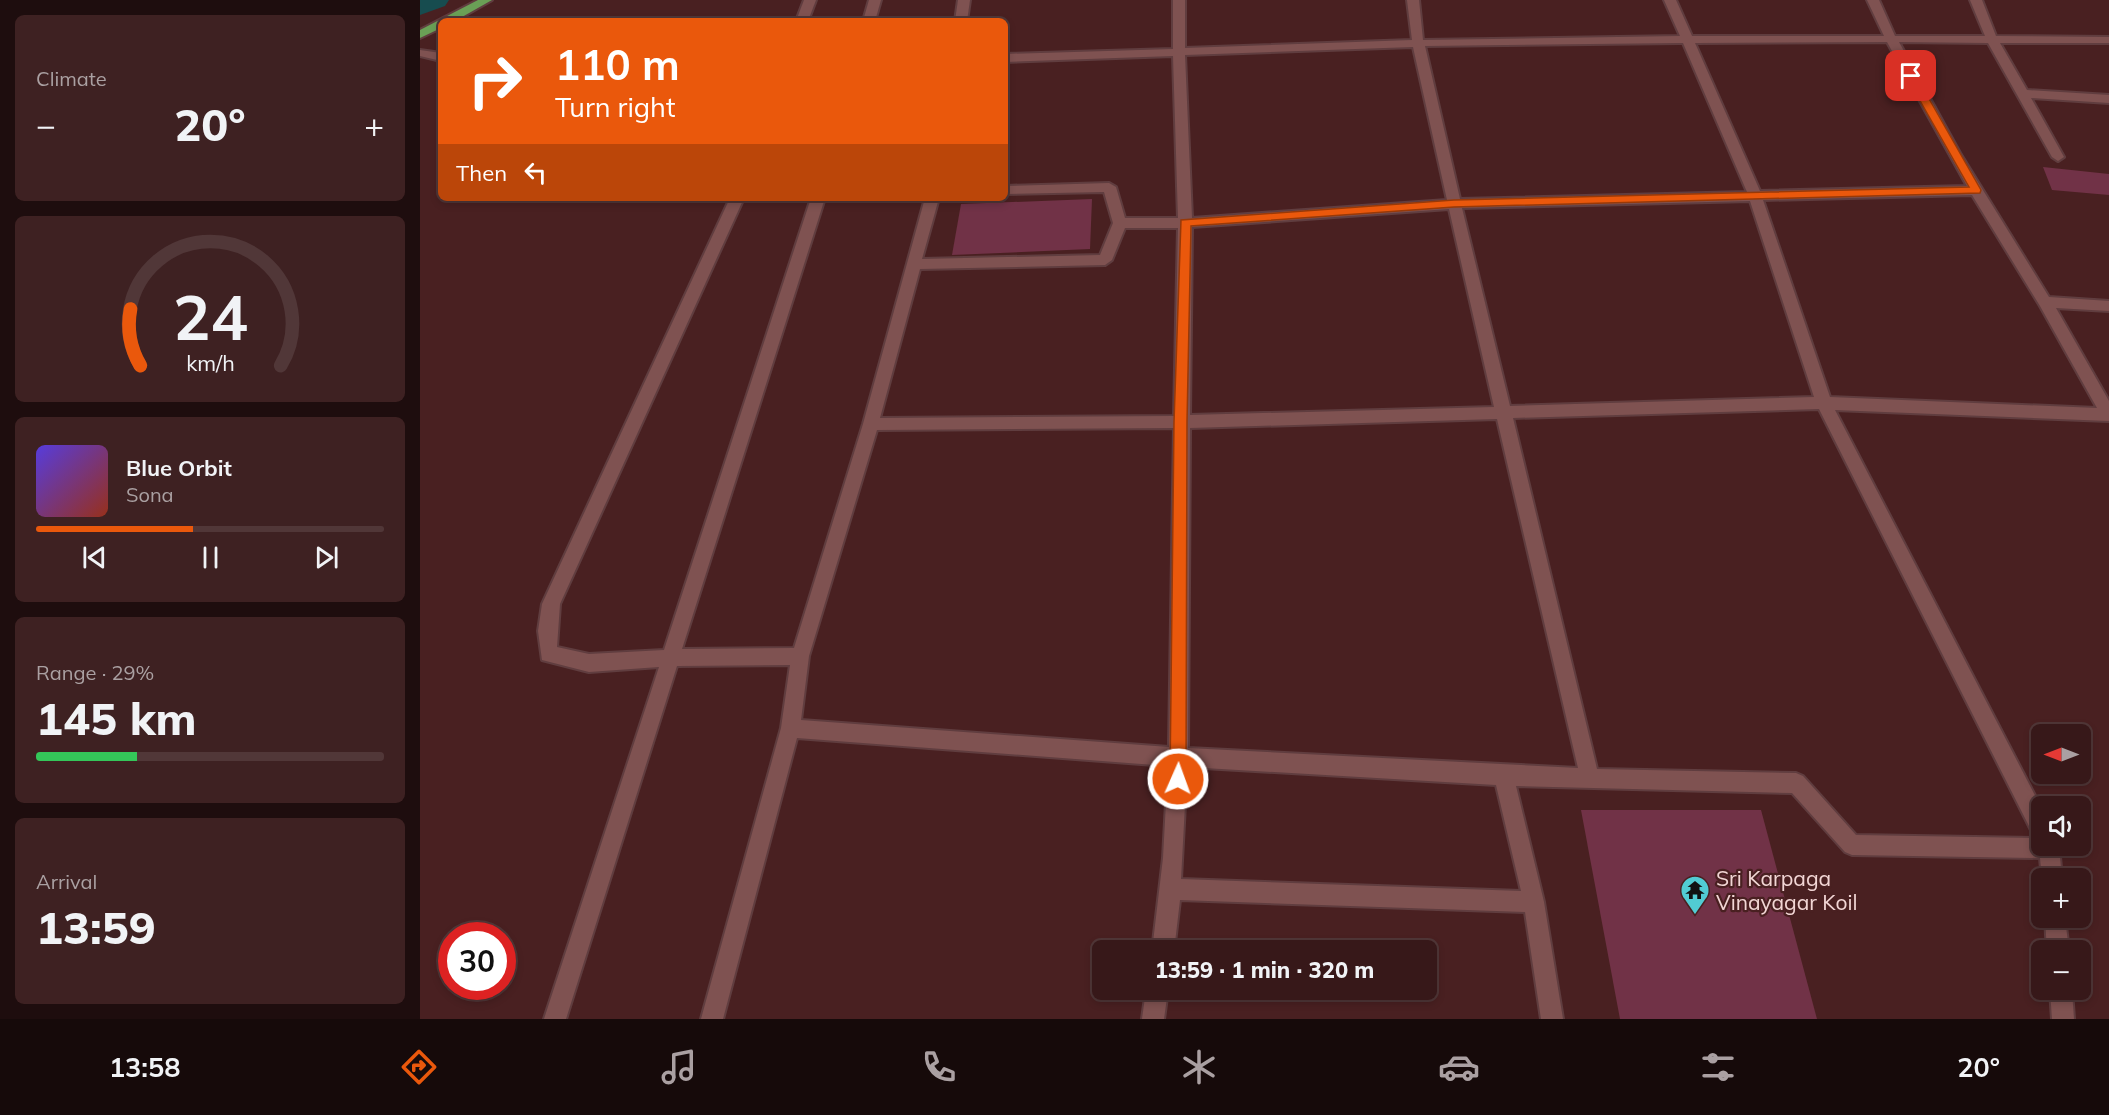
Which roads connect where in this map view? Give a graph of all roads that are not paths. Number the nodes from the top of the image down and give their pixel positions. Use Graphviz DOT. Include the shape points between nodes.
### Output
graph roads {
  1 [pos="486,0"];
  2 [pos="810,0"];
  3 [pos="875,0"];
  4 [pos="964,0"];
  5 [pos="1179,0"];
  6 [pos="1413,0"];
  7 [pos="1670,0"];
  8 [pos="1873,0"];
  9 [pos="1976,0"];
  10 [pos="453,18"];
  11 [pos="803,18"];
  12 [pos="870,18"];
  13 [pos="961,18"];
  14 [pos="438,26"];
  15 [pos="420,35"];
  16 [pos="1890,38"];
  17 [pos="1992,39"];
  18 [pos="1687,40"];
  19 [pos="2109,40"];
  20 [pos="1418,44"];
  21 [pos="420,53"];
  22 [pos="1178,54"];
  23 [pos="438,56"];
  24 [pos="1008,58"];
  25 [pos="2024,94"];
  26 [pos="2109,99"];
  27 [pos="2058,157"];
  28 [pos="1008,190"];
  29 [pos="1976,190"];
  30 [pos="1755,195"];
  31 [pos="736,201"];
  32 [pos="817,201"];
  33 [pos="931,201"];
  34 [pos="1454,204"];
  35 [pos="1120,223"];
  36 [pos="1185,223"];
  37 [pos="914,264"];
  38 [pos="2045,302"];
  39 [pos="2109,306"];
  40 [pos="1824,403"];
  41 [pos="1504,413"];
  42 [pos="2109,415"];
  43 [pos="1180,422"];
  44 [pos="871,424"];
  45 [pos="800,656"];
  46 [pos="670,658"];
  47 [pos="790,728"];
  48 [pos="1179,758"];
  49 [pos="1504,776"];
  50 [pos="1590,778"];
  51 [pos="2031,811"];
  52 [pos="2031,842"];
  53 [pos="1172,889"];
  54 [pos="1534,902"];
  55 [pos="1165,940"];
  56 [pos="1156,1000"];
  57 [pos="2062,1000"];
  58 [pos="555,1019"];
  59 [pos="711,1019"];
  60 [pos="1153,1019"];
  61 [pos="1552,1019"];
  62 [pos="2063,1019"];
  1 -- 10 [label="highway"];
  2 -- 11 [label="street"];
  3 -- 12 [label="street"];
  4 -- 13 [label="street"];
  5 -- 22 [label="street"];
  6 -- 20 [label="street"];
  7 -- 18 [label="street"];
  8 -- 16 [label="street"];
  9 -- 17 [label="street"];
  14 -- 15 [label="highway"];
  16 -- 17 [label="street"];
  16 -- 18 [label="street"];
  16 -- 29 [label="street"];
  17 -- 19 [label="street"];
  17 -- 25 [label="street"];
  18 -- 20 [label="street"];
  18 -- 30 [label="street"];
  20 -- 22 [label="street"];
  20 -- 34 [label="street"];
  21 -- 23 [label="street"];
  22 -- 24 [label="street"];
  22 -- 36 [label="street"];
  25 -- 26 [label="street"];
  25 -- 27 [label="street"];
  28 -- 35 [label="street" via="1109,187"];
  29 -- 30 [label="street"];
  29 -- 38 [label="street"];
  30 -- 34 [label="street"];
  30 -- 40 [label="street"];
  31 -- 46 [label="street" via="551,604 548,654 589,663"];
  32 -- 46 [label="street"];
  33 -- 37 [label="street"];
  34 -- 36 [label="street"];
  34 -- 41 [label="street"];
  35 -- 36 [label="street"];
  35 -- 37 [label="street" via="1105,260"];
  36 -- 43 [label="street"];
  37 -- 44 [label="street"];
  38 -- 39 [label="street"];
  38 -- 42 [label="street"];
  40 -- 41 [label="street"];
  40 -- 42 [label="street"];
  40 -- 51 [label="street"];
  41 -- 43 [label="street"];
  41 -- 50 [label="street"];
  43 -- 44 [label="street"];
  43 -- 48 [label="street"];
  44 -- 45 [label="street"];
  45 -- 46 [label="street"];
  45 -- 47 [label="street"];
  46 -- 58 [label="street"];
  47 -- 48 [label="street"];
  47 -- 59 [label="street"];
  48 -- 49 [label="street"];
  48 -- 53 [label="street"];
  49 -- 50 [label="street"];
  49 -- 54 [label="street"];
  50 -- 52 [label="street" via="1796,783 1852,845"];
  53 -- 54 [label="street"];
  53 -- 55 [label="street"];
  54 -- 61 [label="street"];
  56 -- 60 [label="street"];
  57 -- 62 [label="street"];
}
